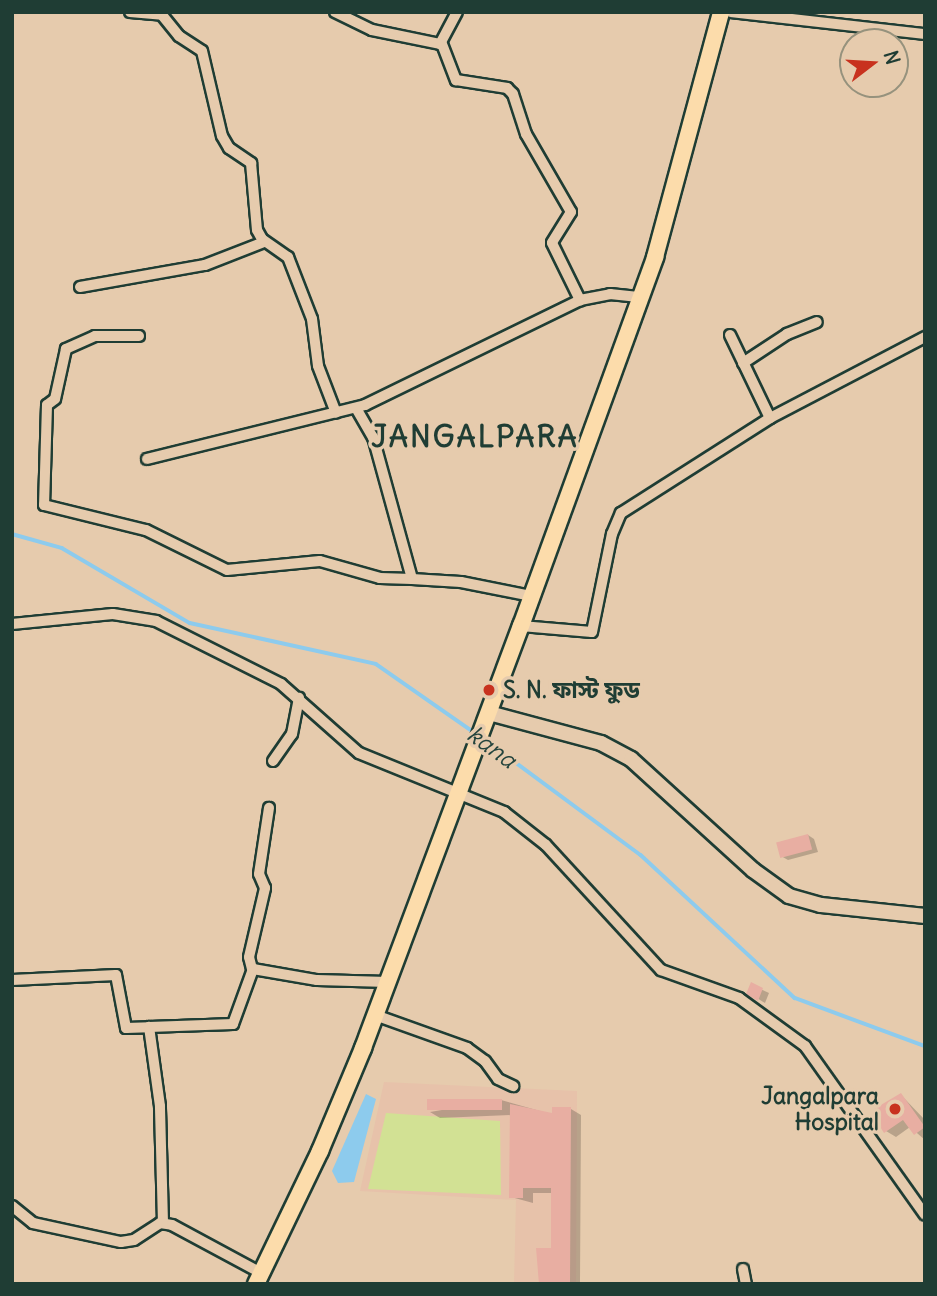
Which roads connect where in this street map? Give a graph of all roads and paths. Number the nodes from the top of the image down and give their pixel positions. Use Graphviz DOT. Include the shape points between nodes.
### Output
graph roads {
  1 [pos="130,12"];
  2 [pos="335,12"];
  3 [pos="457,12"];
  4 [pos="721,12"];
  5 [pos="731,12"];
  6 [pos="925,34"];
  7 [pos="442,44"];
  8 [pos="264,242"];
  9 [pos="80,287"];
  10 [pos="640,297"];
  11 [pos="580,300"];
  12 [pos="817,322"];
  13 [pos="730,335"];
  14 [pos="139,336"];
  15 [pos="925,337"];
  16 [pos="743,363"];
  17 [pos="356,408"];
  18 [pos="336,413"];
  19 [pos="770,418"];
  20 [pos="147,459"];
  21 [pos="412,579"];
  22 [pos="531,596"];
  23 [pos="12,624"];
  24 [pos="521,626"];
  25 [pos="299,698"];
  26 [pos="486,719"];
  27 [pos="273,761"];
  28 [pos="456,793"];
  29 [pos="269,808"];
  30 [pos="925,916"];
  31 [pos="252,969"];
  32 [pos="12,980"];
  33 [pos="388,982"];
  34 [pos="376,1016"];
  35 [pos="149,1027"];
  36 [pos="513,1086"];
  37 [pos="12,1206"];
  38 [pos="925,1216"];
  39 [pos="163,1223"];
  40 [pos="743,1269"];
  41 [pos="259,1278"];
  42 [pos="746,1284"];
  1 -- 8 [label="street" via="162,15 179,37 200,48 223,141 251,163 255,222"];
  2 -- 7 [label="street" via="372,30"];
  3 -- 7 [label="street"];
  4 -- 10 [label="main road" via="676,189"];
  5 -- 6 [label="street"];
  7 -- 11 [label="street" via="456,80 512,92 526,134 571,212 552,243"];
  8 -- 9 [label="street" via="205,265"];
  8 -- 18 [label="street" via="288,257 312,319 318,366"];
  10 -- 11 [label="street" via="610,293"];
  10 -- 22 [label="main road"];
  11 -- 17 [label="street" via="409,387"];
  12 -- 16 [label="street" via="787,334"];
  13 -- 16 [label="street"];
  14 -- 21 [label="street" via="95,336 67,347 56,397 47,405 43,504 146,530 227,570 320,561 380,578"];
  15 -- 19 [label="street"];
  16 -- 19 [label="street"];
  17 -- 18 [label="street"];
  17 -- 21 [label="street" via="373,437"];
  18 -- 20 [label="street"];
  19 -- 24 [label="street" via="618,516 592,632"];
  21 -- 22 [label="street" via="470,583"];
  22 -- 24 [label="main road"];
  23 -- 25 [label="street" via="97,614 145,618 257,669"];
  24 -- 26 [label="main road"];
  25 -- 27 [label="street" via="292,734"];
  25 -- 28 [label="street" via="359,753"];
  26 -- 28 [label="main road"];
  26 -- 30 [label="street" via="581,737 620,752 766,882 789,897"];
  28 -- 33 [label="main road"];
  28 -- 38 [label="street" via="492,806 540,839 661,970 739,998 805,1046"];
  29 -- 31 [label="street" via="259,874 265,888 248,957"];
  31 -- 33 [label="street" via="317,980"];
  31 -- 35 [label="street" via="233,1024"];
  32 -- 35 [label="street" via="116,975 126,1028"];
  33 -- 34 [label="main road"];
  34 -- 36 [label="street" via="467,1048 485,1060 498,1079"];
  34 -- 41 [label="main road" via="320,1152"];
  35 -- 39 [label="street" via="160,1106"];
  37 -- 39 [label="street" via="33,1223 121,1242"];
  39 -- 41 [label="street"];
  40 -- 42 [label="street"];
}
